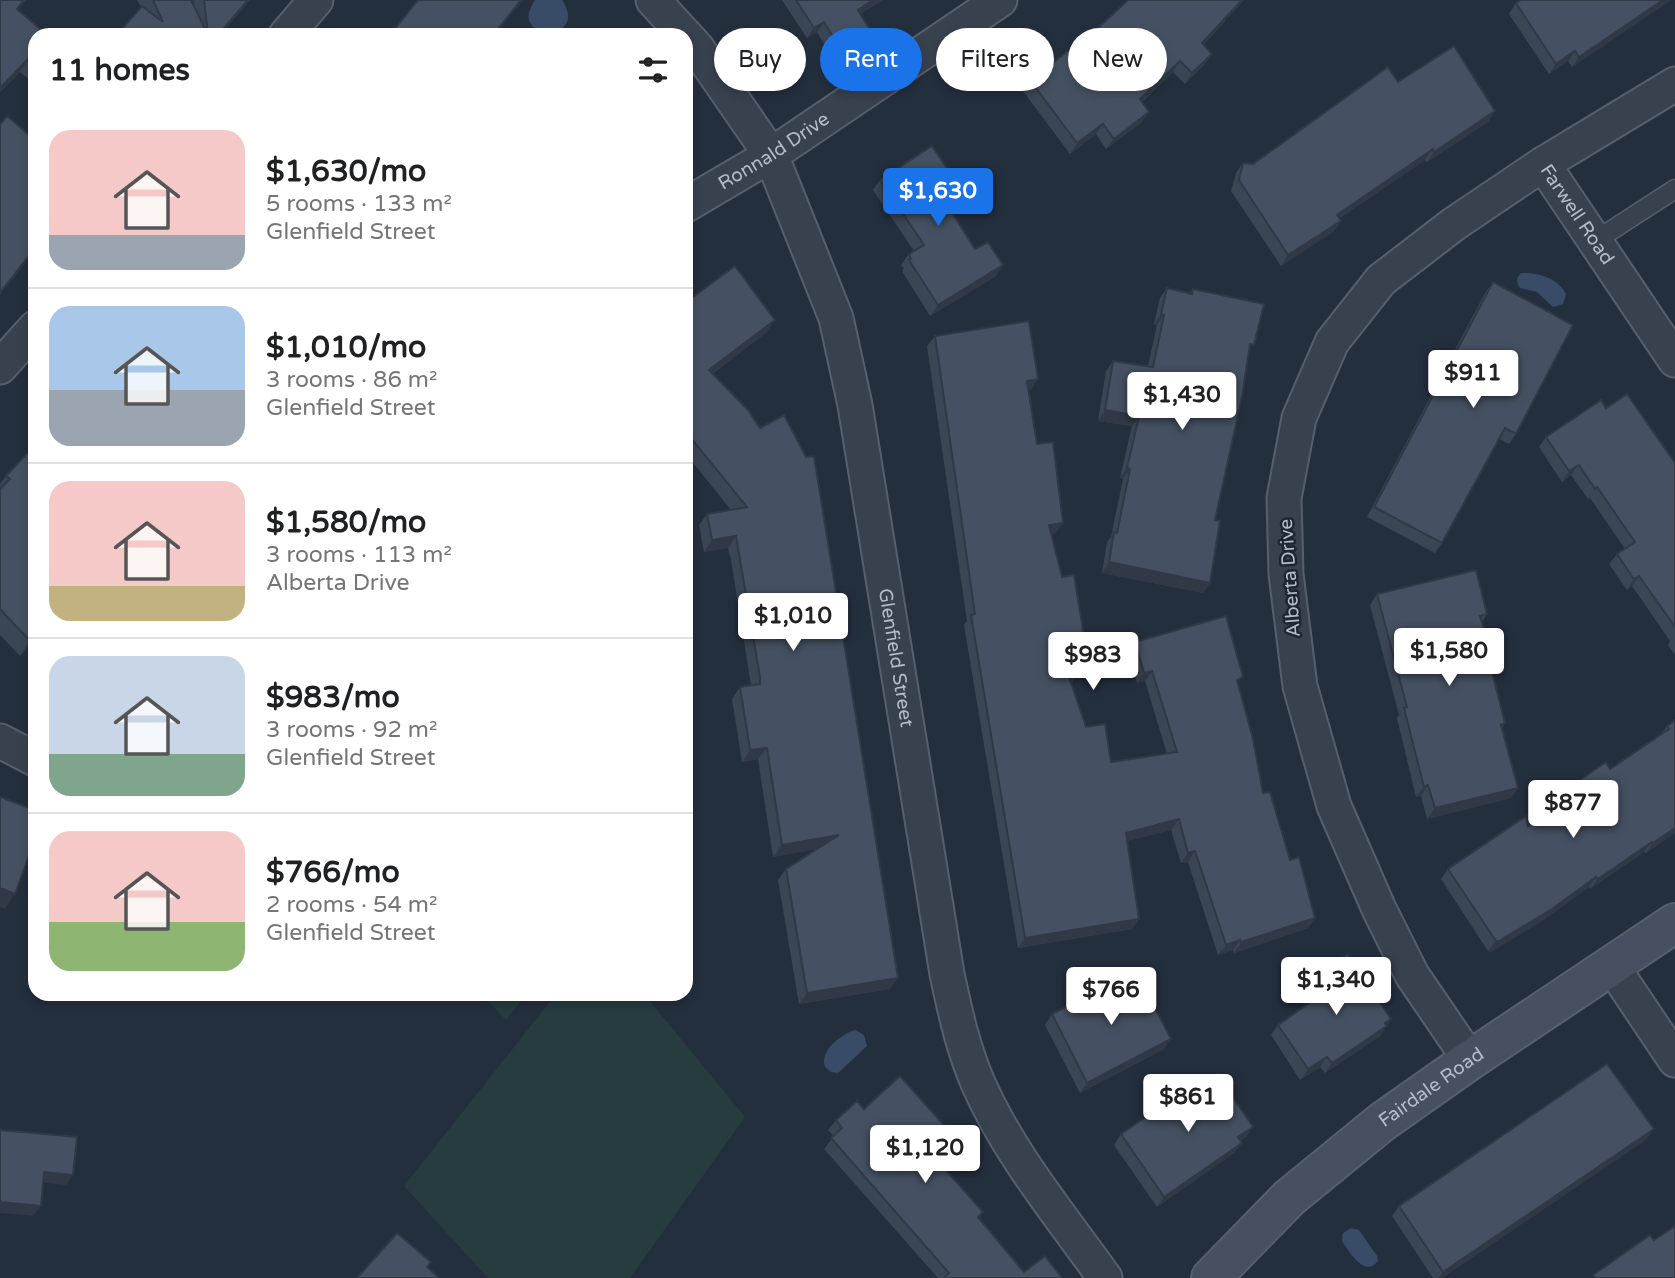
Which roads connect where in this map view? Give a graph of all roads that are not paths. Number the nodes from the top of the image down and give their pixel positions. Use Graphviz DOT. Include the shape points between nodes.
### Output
graph roads {
  1 [pos="316,0"];
  2 [pos="653,0"];
  3 [pos="1000,0"];
  4 [pos="292,28"];
  5 [pos="679,28"];
  6 [pos="693,43"];
  7 [pos="1675,84"];
  8 [pos="771,155"];
  9 [pos="1543,164"];
  10 [pos="1675,188"];
  11 [pos="693,201"];
  12 [pos="1595,241"];
  13 [pos="28,336"];
  14 [pos="1675,360"];
  15 [pos="0,367"];
  16 [pos="0,741"];
  17 [pos="28,755"];
  18 [pos="1675,923"];
  19 [pos="1612,966"];
  20 [pos="1470,1060"];
  21 [pos="1675,1060"];
  22 [pos="1105,1278"];
  23 [pos="1211,1278"];
  1 -- 4 [label="street"];
  2 -- 5 [label="street, Glenfield Street"];
  3 -- 8 [label="street, Ronnald Drive"];
  6 -- 8 [label="street, Glenfield Street"];
  7 -- 9 [label="street, Farwell Road"];
  8 -- 11 [label="street, Ronnald Drive"];
  8 -- 22 [label="street, Glenfield Street" via="836,318 855,405 947,974 962,1040 978,1084 1008,1141"];
  9 -- 12 [label="street, Farwell Road"];
  9 -- 20 [label="street, Alberta Drive" via="1381,280 1332,342 1299,418 1284,498 1286,573 1300,686 1334,806 1412,975"];
  10 -- 12 [label="lane"];
  12 -- 14 [label="street, Farwell Road"];
  13 -- 15 [label="street"];
  16 -- 17 [label="street"];
  18 -- 19 [label="street, Fairdale Road"];
  19 -- 20 [label="street, Fairdale Road"];
  19 -- 21 [label="street"];
  20 -- 23 [label="street, Fairdale Road" via="1382,1122 1289,1198"];
}
